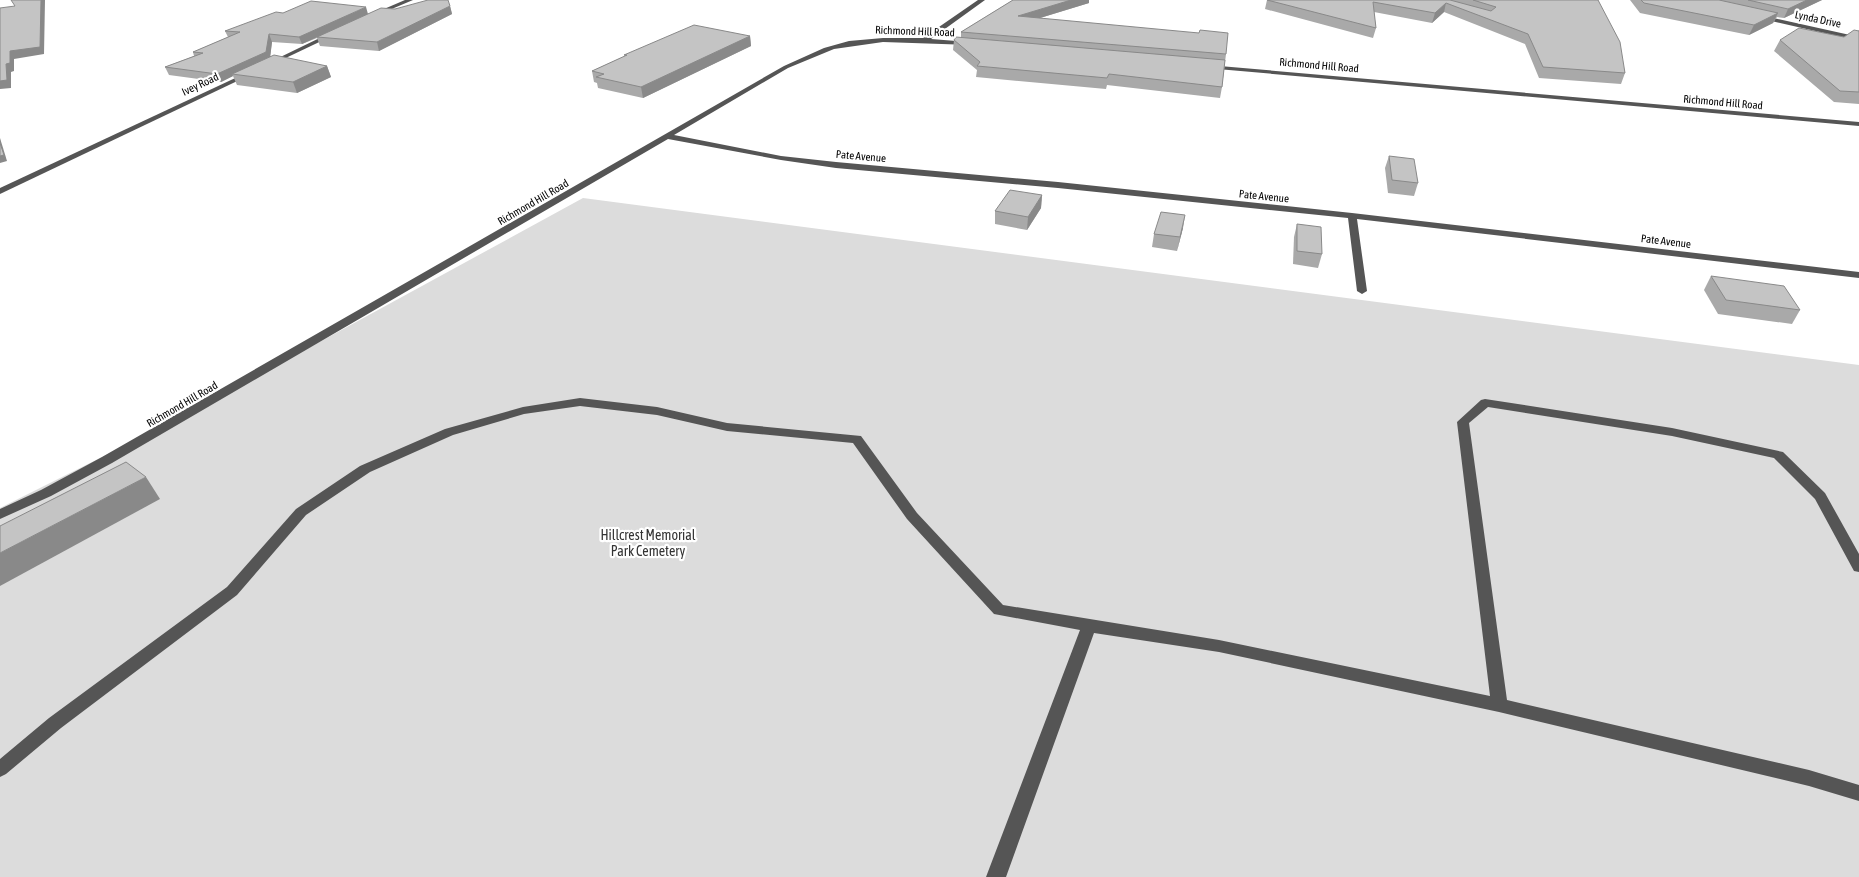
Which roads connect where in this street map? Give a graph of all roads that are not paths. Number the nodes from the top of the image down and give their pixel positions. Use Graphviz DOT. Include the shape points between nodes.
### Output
graph roads {
  1 [pos="410,0"];
  2 [pos="982,0"];
  3 [pos="1752,15"];
  4 [pos="362,20"];
  5 [pos="341,30"];
  6 [pos="1859,39"];
  7 [pos="924,41"];
  8 [pos="982,46"];
  9 [pos="1199,66"];
  10 [pos="260,68"];
  11 [pos="252,72"];
  12 [pos="1859,124"];
  13 [pos="667,136"];
  14 [pos="0,191"];
  15 [pos="1352,216"];
  16 [pos="1859,275"];
  17 [pos="1362,291"];
  18 [pos="0,514"];
  19 [pos="1859,567"];
  20 [pos="1089,626"];
  21 [pos="1498,704"];
  22 [pos="0,769"];
  23 [pos="1859,793"];
  24 [pos="996,877"];
  1 -- 4 [label="street"];
  2 -- 7 [label="street"];
  3 -- 6 [label="street, Lynda Drive"];
  5 -- 10 [label="street"];
  7 -- 8 [label="street, Richmond Hill Road"];
  7 -- 13 [label="street, Richmond Hill Road" via="865,41 824,50 786,67"];
  9 -- 12 [label="street, Richmond Hill Road"];
  11 -- 14 [label="street, Ivey Road"];
  13 -- 15 [label="street, Pate Avenue" via="836,165"];
  13 -- 18 [label="street, Richmond Hill Road" via="107,460"];
  15 -- 16 [label="street, Pate Avenue"];
  15 -- 17 [label="street"];
  19 -- 21 [label="street" via="1820,496 1778,455 1672,432 1485,403 1463,422"];
  20 -- 21 [label="street" via="1219,646"];
  20 -- 22 [label="street" via="999,610 912,516 857,439 727,427 657,411 580,402 523,411 449,432 365,469 302,512 232,591 55,723"];
  20 -- 24 [label="street"];
  21 -- 23 [label="street"];
}
